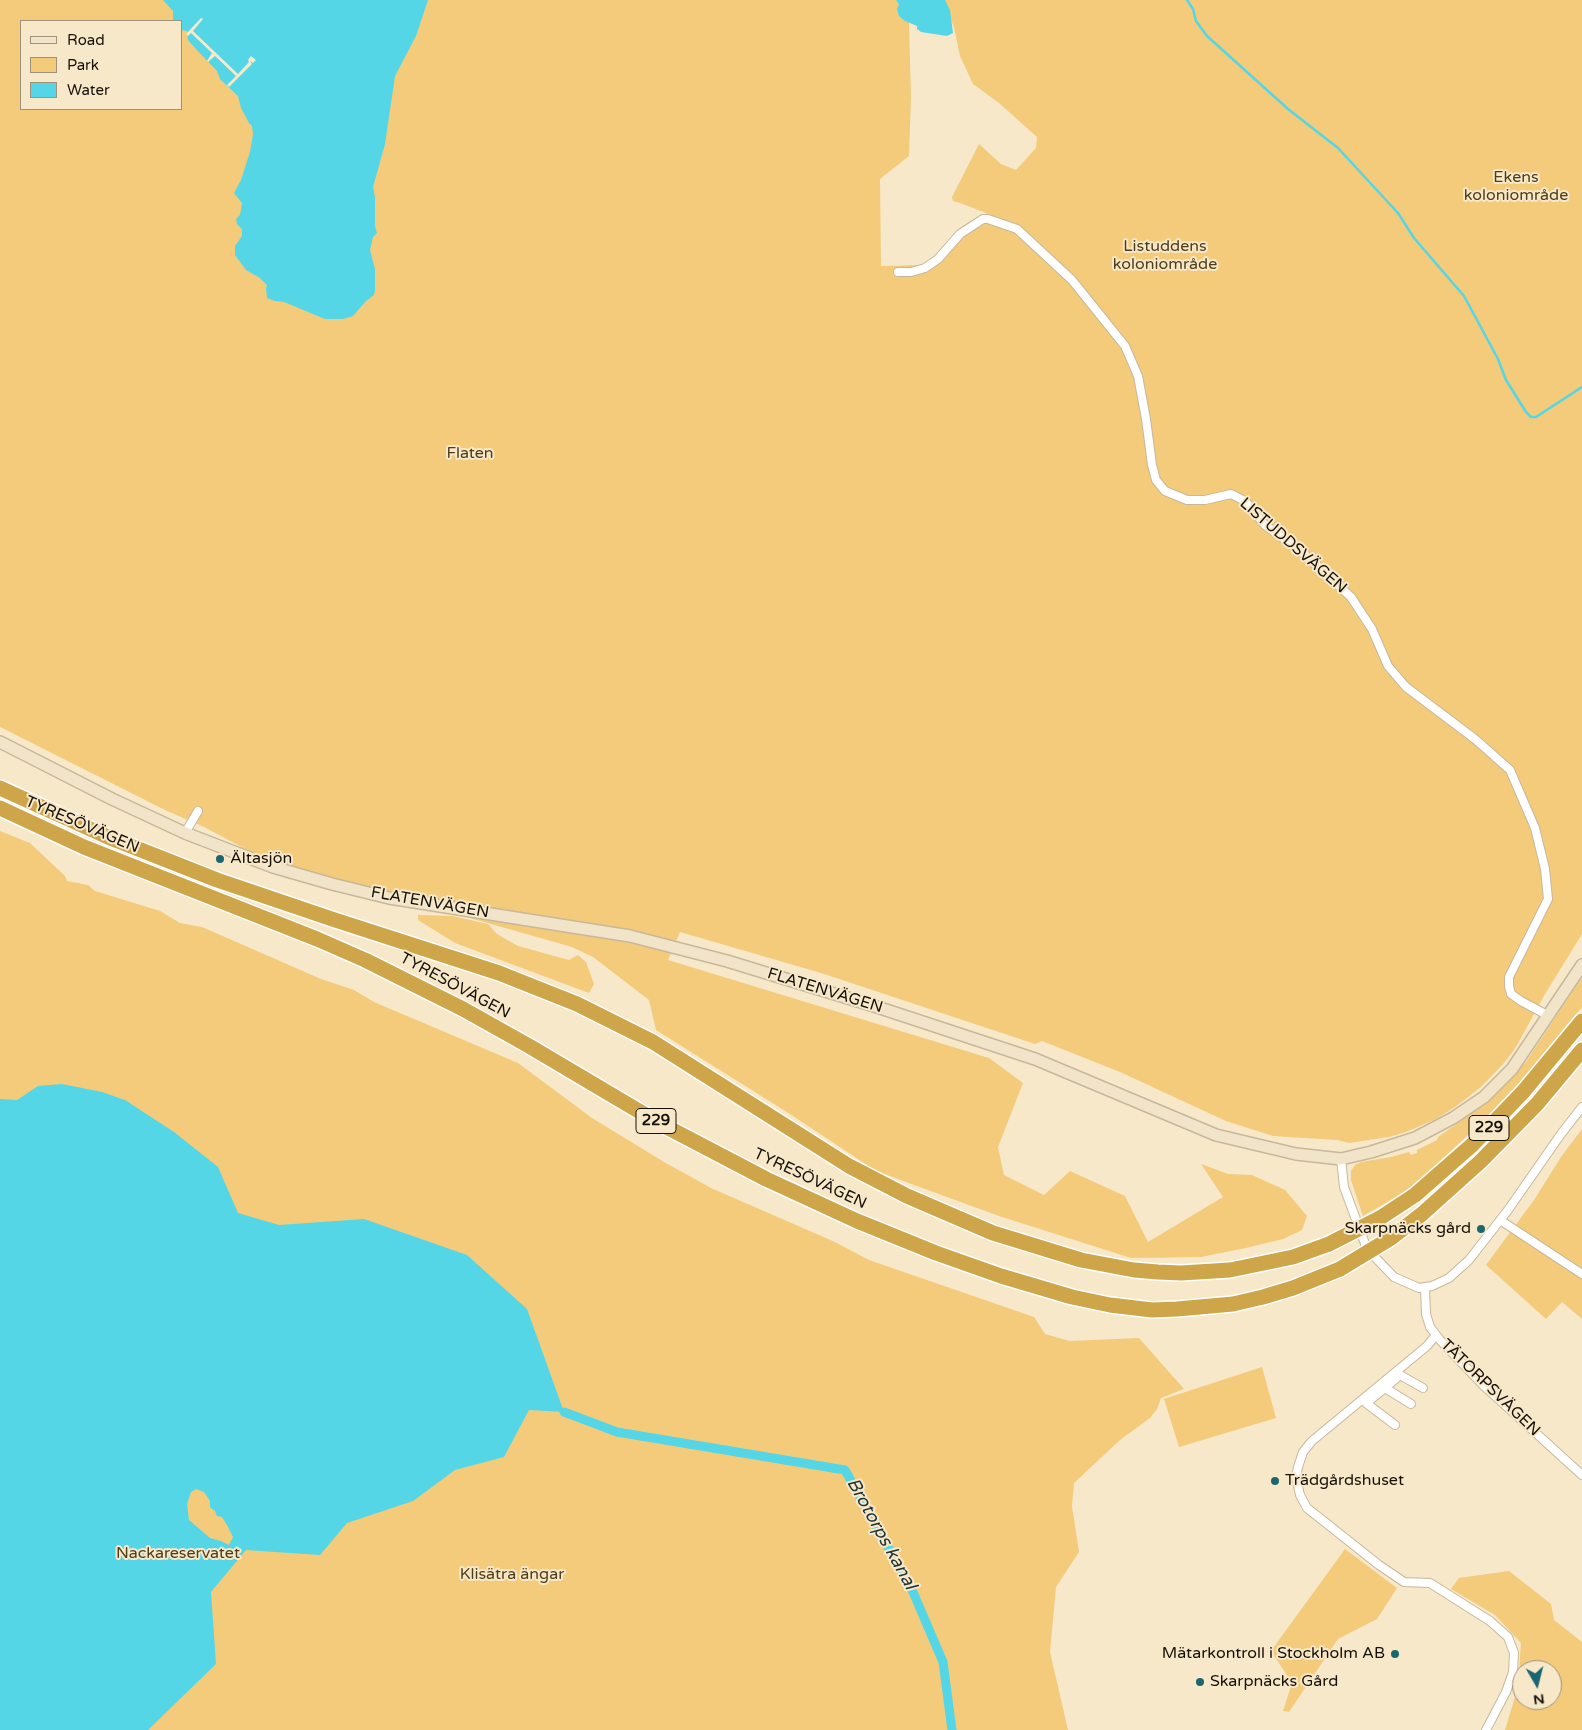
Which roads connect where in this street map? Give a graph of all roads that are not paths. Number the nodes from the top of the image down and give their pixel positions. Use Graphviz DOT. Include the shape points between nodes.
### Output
graph roads {
  1 [pos="898,272"];
  2 [pos="0,742"];
  3 [pos="0,788"];
  4 [pos="0,808"];
  5 [pos="198,811"];
  6 [pos="185,833"];
  7 [pos="1582,965"];
  8 [pos="1549,1016"];
  9 [pos="1582,1022"];
  10 [pos="1582,1050"];
  11 [pos="1582,1107"];
  12 [pos="1341,1159"];
  13 [pos="1500,1220"];
  14 [pos="1582,1274"];
  15 [pos="1425,1288"];
  16 [pos="1436,1336"];
  17 [pos="1385,1388"];
  18 [pos="1423,1388"];
  19 [pos="1411,1404"];
  20 [pos="1395,1425"];
  21 [pos="1582,1475"];
  22 [pos="1486,1730"];
  1 -- 8 [label="street, LISTUDDSVÄGEN" via="925,268 938,259 960,234 983,219 1016,229 1072,280 1125,346 1138,376 1156,480 1165,491 1187,500 1231,494 1245,501 1265,525 1303,553 1351,597 1372,629 1388,666 1406,688 1475,739 1510,770 1535,828 1548,899 1509,977 1509,986 1511,994"];
  2 -- 6 [label="street, FLATENVÄGEN"];
  3 -- 9 [label="highway, TYRESÖVÄGEN / 229, bridge" via="108,837 209,877 499,973 577,1004 670,1052 819,1149 914,1199 993,1233 1082,1260 1134,1270 1230,1270 1293,1257 1329,1244 1380,1218 1414,1195 1472,1145 1523,1092"];
  4 -- 10 [label="highway, TYRESÖVÄGEN / 229, bridge" via="84,846 365,960 463,1009 724,1159 857,1221 992,1273 1072,1297 1124,1306 1177,1310 1233,1304 1293,1288 1340,1269 1391,1238 1481,1161 1537,1104"];
  5 -- 6 [label="street"];
  6 -- 12 [label="street, FLATENVÄGEN" via="273,867 389,898 630,936 727,960 1035,1058 1216,1135 1296,1154"];
  7 -- 8 [label="street, FLATENVÄGEN"];
  8 -- 12 [label="street, FLATENVÄGEN" via="1512,1069 1484,1097 1415,1138"];
  11 -- 13 [label="street"];
  12 -- 15 [label="street" via="1344,1187 1367,1249 1394,1277"];
  13 -- 14 [label="street"];
  13 -- 15 [label="street" via="1469,1260 1449,1278"];
  15 -- 16 [label="street, TÄTORPSVÄGEN" via="1426,1314"];
  16 -- 21 [label="street, TÄTORPSVÄGEN"];
  16 -- 22 [label="street" via="1312,1441 1303,1452 1296,1477 1300,1495 1308,1508 1358,1549 1404,1582 1430,1583 1508,1637 1514,1653 1513,1672"];
  17 -- 18 [label="street" via="1400,1375"];
  17 -- 19 [label="street"];
  17 -- 20 [label="street" via="1366,1403"];
}
